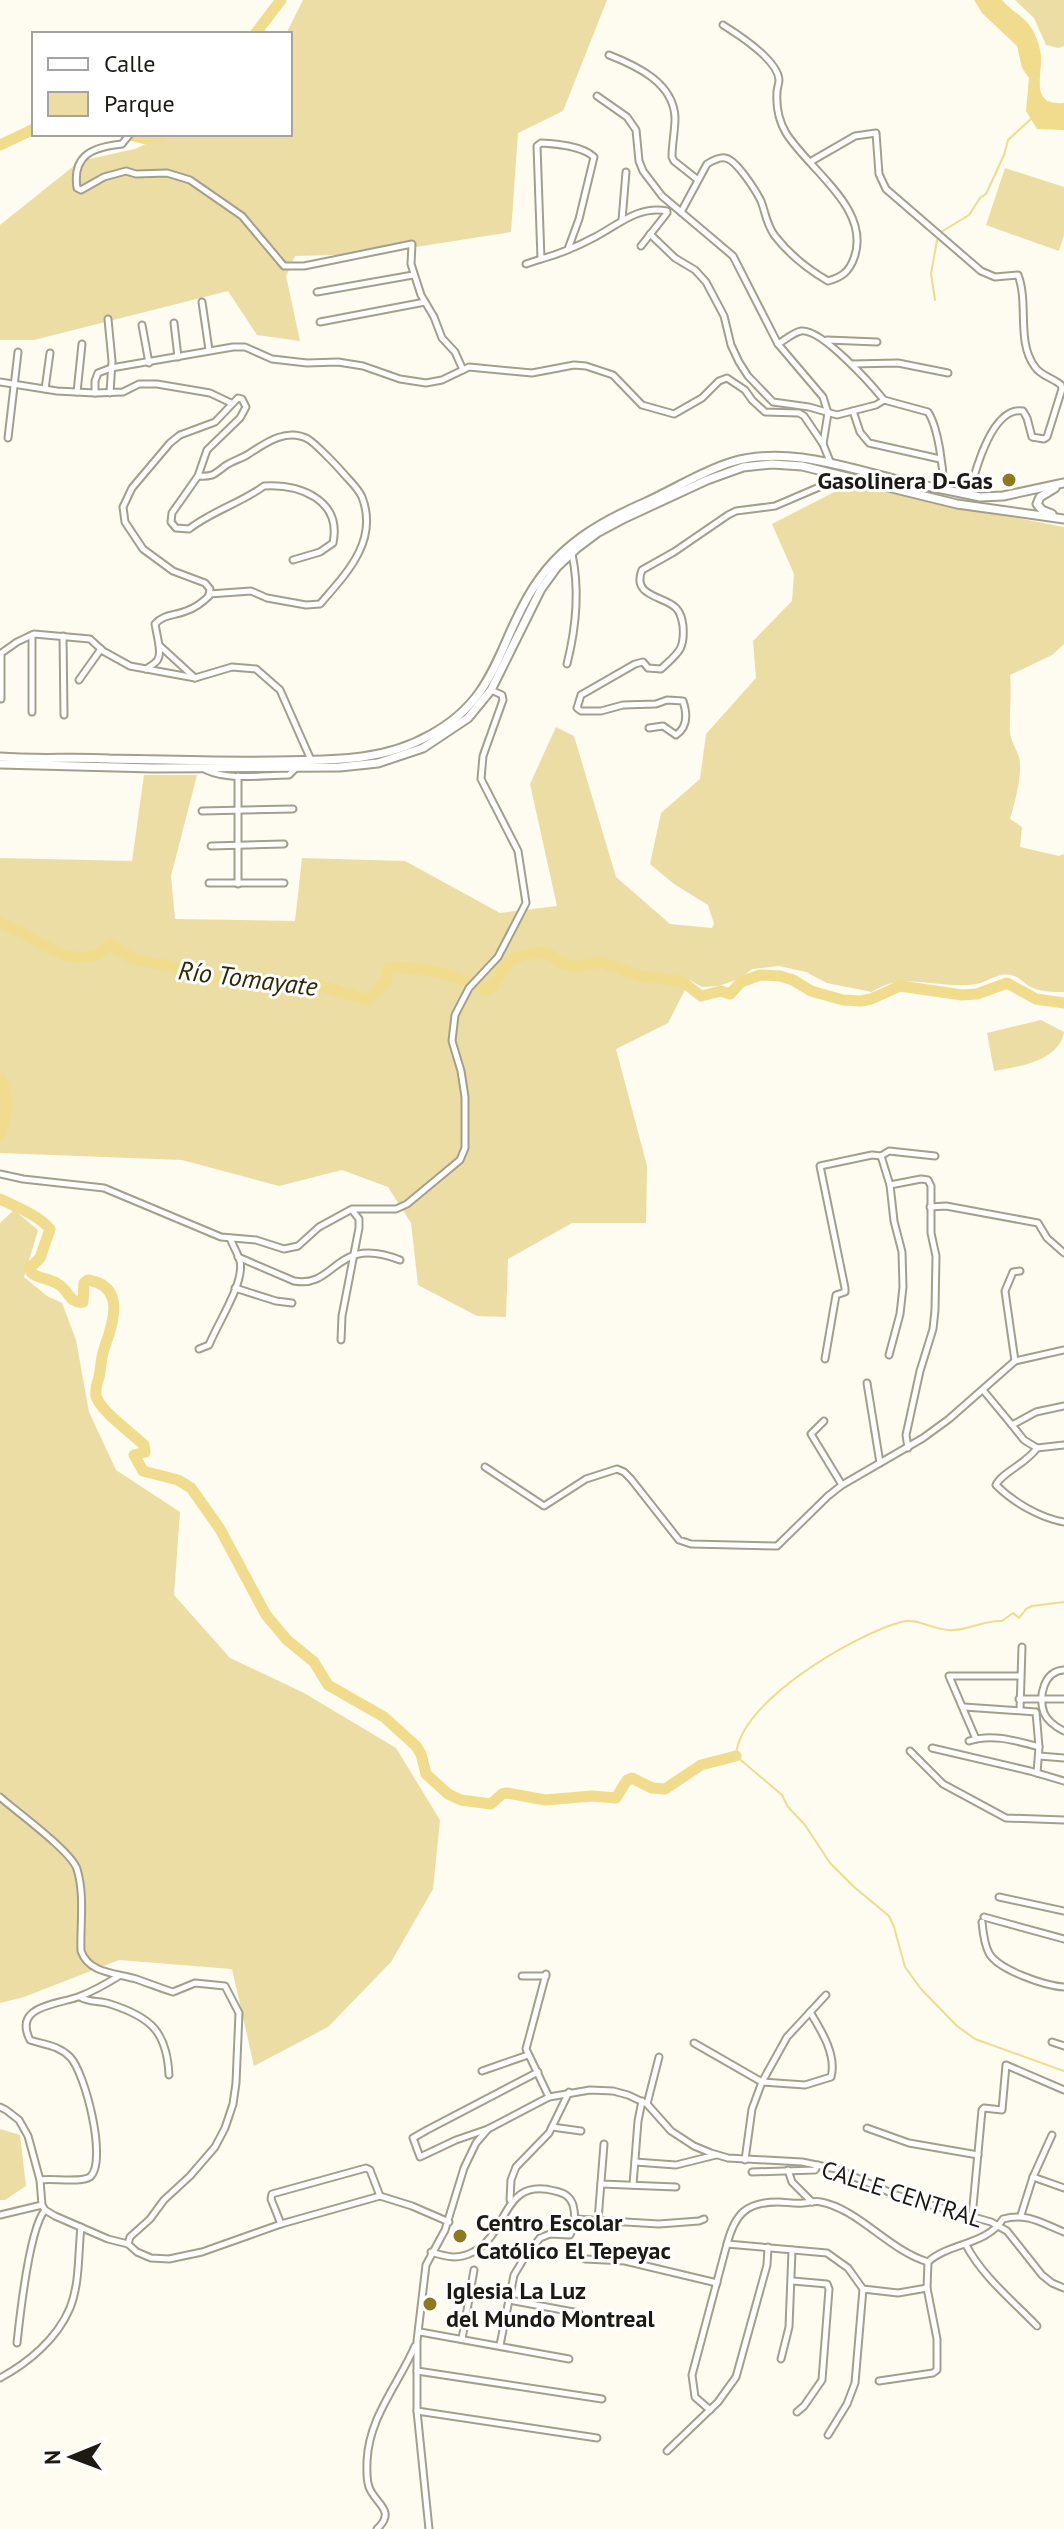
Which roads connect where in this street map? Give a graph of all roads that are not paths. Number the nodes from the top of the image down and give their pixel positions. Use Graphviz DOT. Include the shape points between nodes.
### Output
graph roads {
  1 [pos="723,25"];
  2 [pos="609,55"];
  3 [pos="597,96"];
  4 [pos="128,136"];
  5 [pos="810,162"];
  6 [pos="626,172"];
  7 [pos="698,180"];
  8 [pos="679,210"];
  9 [pos="667,211"];
  10 [pos="622,221"];
  11 [pos="650,234"];
  12 [pos="641,246"];
  13 [pos="568,249"];
  14 [pos="541,259"];
  15 [pos="526,264"];
  16 [pos="413,275"];
  17 [pos="317,292"];
  18 [pos="202,302"];
  19 [pos="425,302"];
  20 [pos="108,319"];
  21 [pos="320,322"];
  22 [pos="174,323"];
  23 [pos="142,325"];
  24 [pos="826,340"];
  25 [pos="877,342"];
  26 [pos="82,344"];
  27 [pos="778,344"];
  28 [pos="209,350"];
  29 [pos="18,352"];
  30 [pos="50,353"];
  31 [pos="178,357"];
  32 [pos="149,363"];
  33 [pos="851,364"];
  34 [pos="111,368"];
  35 [pos="463,370"];
  36 [pos="948,373"];
  37 [pos="0,382"];
  38 [pos="13,383"];
  39 [pos="45,389"];
  40 [pos="77,392"];
  41 [pos="95,393"];
  42 [pos="110,393"];
  43 [pos="884,400"];
  44 [pos="231,403"];
  45 [pos="853,411"];
  46 [pos="828,413"];
  47 [pos="8,438"];
  48 [pos="823,444"];
  49 [pos="940,459"];
  50 [pos="831,464"];
  51 [pos="198,476"];
  52 [pos="846,476"];
  53 [pos="1062,484"];
  54 [pos="945,491"];
  55 [pos="969,495"];
  56 [pos="1064,518"];
  57 [pos="571,553"];
  58 [pos="293,560"];
  59 [pos="209,594"];
  60 [pos="32,635"];
  61 [pos="63,636"];
  62 [pos="159,645"];
  63 [pos="101,649"];
  64 [pos="508,650"];
  65 [pos="0,654"];
  66 [pos="567,664"];
  67 [pos="145,670"];
  68 [pos="496,675"];
  69 [pos="195,678"];
  70 [pos="79,680"];
  71 [pos="491,690"];
  72 [pos="1,699"];
  73 [pos="32,712"];
  74 [pos="64,715"];
  75 [pos="649,728"];
  76 [pos="0,757"];
  77 [pos="311,760"];
  78 [pos="0,764"];
  79 [pos="297,767"];
  80 [pos="204,769"];
  81 [pos="238,776"];
  82 [pos="293,809"];
  83 [pos="239,810"];
  84 [pos="202,811"];
  85 [pos="284,844"];
  86 [pos="211,846"];
  87 [pos="239,846"];
  88 [pos="209,883"];
  89 [pos="284,883"];
  90 [pos="238,884"];
  91 [pos="881,1156"];
  92 [pos="935,1156"];
  93 [pos="0,1174"];
  94 [pos="890,1185"];
  95 [pos="930,1207"];
  96 [pos="352,1209"];
  97 [pos="230,1238"];
  98 [pos="355,1253"];
  99 [pos="1064,1253"];
  100 [pos="238,1257"];
  101 [pos="400,1260"];
  102 [pos="1020,1271"];
  103 [pos="235,1288"];
  104 [pos="292,1303"];
  105 [pos="341,1340"];
  106 [pos="199,1349"];
  107 [pos="1064,1350"];
  108 [pos="889,1355"];
  109 [pos="825,1359"];
  110 [pos="1015,1361"];
  111 [pos="867,1383"];
  112 [pos="983,1390"];
  113 [pos="1064,1406"];
  114 [pos="824,1421"];
  115 [pos="1012,1425"];
  116 [pos="1064,1445"];
  117 [pos="908,1448"];
  118 [pos="1037,1448"];
  119 [pos="880,1463"];
  120 [pos="485,1467"];
  121 [pos="842,1485"];
  122 [pos="1064,1522"];
  123 [pos="1022,1647"];
  124 [pos="1064,1670"];
  125 [pos="1020,1676"];
  126 [pos="1019,1699"];
  127 [pos="1064,1699"];
  128 [pos="1043,1700"];
  129 [pos="964,1707"];
  130 [pos="1020,1710"];
  131 [pos="1064,1731"];
  132 [pos="1039,1747"];
  133 [pos="932,1748"];
  134 [pos="910,1751"];
  135 [pos="1039,1756"];
  136 [pos="1064,1758"];
  137 [pos="1037,1773"];
  138 [pos="1064,1781"];
  139 [pos="0,1797"];
  140 [pos="1064,1820"];
  141 [pos="999,1897"];
  142 [pos="1064,1911"];
  143 [pos="1064,1939"];
  144 [pos="119,1976"];
  145 [pos="522,1976"];
  146 [pos="1064,1987"];
  147 [pos="826,1995"];
  148 [pos="80,1997"];
  149 [pos="810,2012"];
  150 [pos="1052,2042"];
  151 [pos="694,2043"];
  152 [pos="1064,2046"];
  153 [pos="528,2055"];
  154 [pos="659,2057"];
  155 [pos="482,2071"];
  156 [pos="538,2072"];
  157 [pos="169,2075"];
  158 [pos="762,2082"];
  159 [pos="1064,2090"];
  160 [pos="569,2092"];
  161 [pos="549,2097"];
  162 [pos="645,2102"];
  163 [pos="0,2107"];
  164 [pos="552,2127"];
  165 [pos="867,2128"];
  166 [pos="488,2129"];
  167 [pos="581,2131"];
  168 [pos="1052,2135"];
  169 [pos="604,2144"];
  170 [pos="717,2155"];
  171 [pos="978,2155"];
  172 [pos="745,2160"];
  173 [pos="635,2162"];
  174 [pos="818,2165"];
  175 [pos="788,2170"];
  176 [pos="752,2172"];
  177 [pos="1033,2177"];
  178 [pos="40,2180"];
  179 [pos="601,2184"];
  180 [pos="633,2185"];
  181 [pos="676,2187"];
  182 [pos="1064,2188"];
  183 [pos="380,2196"];
  184 [pos="510,2202"];
  185 [pos="812,2202"];
  186 [pos="43,2207"];
  187 [pos="0,2215"];
  188 [pos="1021,2215"];
  189 [pos="972,2217"];
  190 [pos="575,2219"];
  191 [pos="704,2219"];
  192 [pos="598,2220"];
  193 [pos="449,2222"];
  194 [pos="281,2224"];
  195 [pos="999,2226"];
  196 [pos="81,2227"];
  197 [pos="1064,2232"];
  198 [pos="128,2244"];
  199 [pos="727,2244"];
  200 [pos="966,2245"];
  201 [pos="768,2247"];
  202 [pos="792,2250"];
  203 [pos="431,2252"];
  204 [pos="585,2259"];
  205 [pos="928,2262"];
  206 [pos="474,2270"];
  207 [pos="793,2281"];
  208 [pos="717,2283"];
  209 [pos="927,2288"];
  210 [pos="1064,2288"];
  211 [pos="863,2289"];
  212 [pos="509,2300"];
  213 [pos="579,2313"];
  214 [pos="1037,2326"];
  215 [pos="420,2332"];
  216 [pos="462,2339"];
  217 [pos="417,2341"];
  218 [pos="17,2343"];
  219 [pos="500,2345"];
  220 [pos="569,2359"];
  221 [pos="781,2359"];
  222 [pos="417,2371"];
  223 [pos="0,2378"];
  224 [pos="879,2381"];
  225 [pos="602,2399"];
  226 [pos="710,2410"];
  227 [pos="417,2411"];
  228 [pos="797,2412"];
  229 [pos="828,2435"];
  230 [pos="597,2438"];
  231 [pos="667,2451"];
  232 [pos="377,2529"];
  233 [pos="429,2529"];
  1 -- 5 [label="street" via="774,66 779,117"];
  2 -- 7 [label="street" via="642,68 668,93 675,121 672,157"];
  3 -- 8 [label="street" via="627,117 636,130 643,171"];
  4 -- 16 [label="street" via="122,144 87,153 77,188 126,171 167,173 190,180 242,216 284,266 412,244"];
  5 -- 7 [label="street" via="847,208 858,240 845,275 828,281 776,238 761,201 733,161 707,164"];
  5 -- 55 [label="street" via="855,136 876,133 879,174 886,189 981,271 995,277 1018,275 1032,364 1062,389 1044,439 1032,437 1023,411 1006,413 981,455"];
  6 -- 10 [label="street"];
  7 -- 8 [label="street"];
  8 -- 9 [label="street"];
  8 -- 27 [label="street" via="733,256"];
  9 -- 10 [label="street" via="647,209"];
  9 -- 11 [label="street"];
  10 -- 13 [label="street"];
  11 -- 12 [label="street"];
  11 -- 46 [label="street" via="706,282 739,362 768,398"];
  13 -- 14 [label="street"];
  13 -- 14 [label="street" via="594,157 541,143"];
  14 -- 15 [label="street"];
  16 -- 17 [label="street"];
  16 -- 19 [label="street"];
  18 -- 28 [label="street"];
  19 -- 21 [label="street"];
  19 -- 35 [label="street"];
  20 -- 34 [label="street"];
  22 -- 31 [label="street"];
  23 -- 32 [label="street"];
  24 -- 25 [label="street"];
  24 -- 27 [label="street" via="798,331"];
  24 -- 33 [label="street"];
  26 -- 40 [label="street"];
  27 -- 46 [label="street" via="823,397"];
  28 -- 31 [label="street"];
  28 -- 35 [label="street" via="245,347 272,359 338,362 426,383"];
  29 -- 38 [label="street"];
  30 -- 39 [label="street"];
  31 -- 32 [label="street"];
  32 -- 34 [label="street"];
  33 -- 36 [label="street" via="898,363"];
  33 -- 43 [label="street"];
  34 -- 41 [label="street" via="98,373"];
  34 -- 42 [label="street"];
  35 -- 48 [label="street" via="532,373 586,366 613,375 642,405 674,414 727,378 765,412 804,416"];
  37 -- 38 [label="street"];
  38 -- 39 [label="street"];
  38 -- 47 [label="street"];
  39 -- 40 [label="street"];
  40 -- 41 [label="street"];
  41 -- 42 [label="street"];
  42 -- 44 [label="street" via="157,384 210,393"];
  43 -- 45 [label="street"];
  43 -- 49 [label="street" via="928,412"];
  44 -- 51 [label="street" via="242,399 246,407 207,450"];
  44 -- 59 [label="street" via="215,422 170,443 123,507 125,522 143,549 173,571 205,583"];
  45 -- 46 [label="street"];
  45 -- 49 [label="street" via="869,443"];
  46 -- 48 [label="street"];
  48 -- 50 [label="street"];
  49 -- 54 [label="street"];
  50 -- 54 [label="main road"];
  50 -- 64 [label="main road" via="780,456 732,462 604,521 548,567 529,594"];
  51 -- 58 [label="street" via="172,513 176,528 189,529 264,486 314,495 334,523 333,543"];
  51 -- 59 [label="street" via="216,474 282,435 294,436 309,440 335,464 361,494 365,509 358,558 320,604 251,591"];
  52 -- 56 [label="main road" via="957,504"];
  52 -- 57 [label="main road" via="791,465 743,467 625,518"];
  52 -- 75 [label="street" via="775,506 736,511 642,570 640,584 682,615 684,644 661,669 635,664 581,695 577,708 601,711 683,701 681,732"];
  53 -- 55 [label="main road" via="993,497"];
  53 -- 56 [label="main road" via="1037,504"];
  54 -- 55 [label="main road"];
  57 -- 64 [label="main road" via="537,597"];
  57 -- 66 [label="street" via="575,631"];
  59 -- 62 [label="street" via="187,611 161,617 155,624"];
  60 -- 61 [label="street"];
  60 -- 65 [label="street"];
  60 -- 73 [label="street"];
  61 -- 63 [label="street" via="90,639"];
  61 -- 74 [label="street"];
  62 -- 67 [label="street" via="158,661"];
  62 -- 69 [label="street"];
  63 -- 67 [label="street"];
  63 -- 70 [label="street"];
  64 -- 68 [label="main road"];
  65 -- 72 [label="street"];
  67 -- 69 [label="street"];
  68 -- 71 [label="main road"];
  68 -- 77 [label="main road" via="445,727 422,740 371,757"];
  69 -- 77 [label="street" via="232,667 256,669 280,690"];
  71 -- 79 [label="main road" via="468,718 423,748 371,764"];
  71 -- 96 [label="street" via="503,700 483,756 481,779 518,851 526,903 498,957 469,988 455,1015 452,1037 465,1097 465,1148 462,1158 399,1209"];
  76 -- 77 [label="main road"];
  78 -- 80 [label="main road"];
  79 -- 80 [label="main road"];
  79 -- 81 [label="street" via="289,775"];
  80 -- 81 [label="street"];
  81 -- 83 [label="street"];
  82 -- 83 [label="street"];
  83 -- 84 [label="street"];
  83 -- 87 [label="street"];
  85 -- 87 [label="street"];
  86 -- 87 [label="street"];
  87 -- 90 [label="street"];
  88 -- 90 [label="street"];
  89 -- 90 [label="street"];
  91 -- 92 [label="street" via="889,1151"];
  91 -- 94 [label="street"];
  91 -- 109 [label="street" via="820,1166 845,1288 836,1295"];
  93 -- 97 [label="street" via="104,1188"];
  94 -- 95 [label="street" via="928,1180"];
  94 -- 108 [label="street" via="903,1287"];
  95 -- 99 [label="street" via="1038,1223"];
  95 -- 117 [label="street" via="935,1310 906,1435"];
  96 -- 97 [label="street" via="294,1248"];
  96 -- 98 [label="street" via="359,1219"];
  97 -- 100 [label="street"];
  98 -- 100 [label="street" via="320,1278 302,1283"];
  98 -- 101 [label="street"];
  98 -- 105 [label="street"];
  100 -- 103 [label="street"];
  102 -- 110 [label="street" via="1013,1272 1005,1291"];
  103 -- 104 [label="street"];
  103 -- 106 [label="street" via="209,1345"];
  107 -- 110 [label="street"];
  110 -- 112 [label="street"];
  111 -- 119 [label="street"];
  112 -- 115 [label="street"];
  112 -- 117 [label="street"];
  113 -- 115 [label="street"];
  114 -- 121 [label="street" via="811,1434"];
  115 -- 118 [label="street"];
  116 -- 118 [label="street"];
  117 -- 119 [label="street"];
  118 -- 122 [label="street" via="996,1485 1028,1508"];
  119 -- 121 [label="street"];
  120 -- 121 [label="street" via="544,1506 586,1479 620,1469 679,1540 691,1544 777,1546"];
  123 -- 125 [label="street"];
  124 -- 128 [label="street" via="1046,1681"];
  125 -- 126 [label="street"];
  125 -- 129 [label="street" via="949,1676"];
  126 -- 128 [label="street"];
  126 -- 130 [label="street"];
  127 -- 128 [label="street"];
  128 -- 131 [label="street" via="1049,1721"];
  129 -- 130 [label="street"];
  129 -- 132 [label="street" via="973,1740 1006,1739"];
  130 -- 132 [label="street" via="1036,1712"];
  132 -- 135 [label="street"];
  133 -- 137 [label="street"];
  134 -- 140 [label="street" via="943,1784 1006,1818"];
  135 -- 136 [label="street"];
  135 -- 137 [label="street"];
  137 -- 138 [label="street"];
  139 -- 144 [label="street" via="70,1855 77,1869 83,1958"];
  141 -- 142 [label="street"];
  143 -- 146 [label="street" via="983,1919 990,1955 1034,1981"];
  144 -- 148 [label="street"];
  144 -- 198 [label="street" via="173,1992 195,1983 225,1986 239,2013 234,2093 225,2128 215,2147"];
  145 -- 153 [label="street" via="546,1975 526,2043"];
  147 -- 149 [label="street"];
  148 -- 157 [label="street" via="130,2012 150,2025 164,2041"];
  148 -- 178 [label="street" via="35,2010 25,2025 30,2040 55,2046 75,2063 95,2129 94,2171 82,2180"];
  149 -- 158 [label="street" via="787,2037"];
  149 -- 158 [label="street" via="824,2036 833,2064 831,2077 805,2085"];
  150 -- 152 [label="street"];
  151 -- 158 [label="street"];
  153 -- 155 [label="street"];
  153 -- 156 [label="street"];
  154 -- 162 [label="street"];
  156 -- 161 [label="street"];
  156 -- 166 [label="street" via="413,2141 420,2157"];
  158 -- 172 [label="street" via="752,2109"];
  159 -- 171 [label="street" via="1006,2065 1002,2110 982,2110"];
  160 -- 161 [label="street"];
  160 -- 162 [label="street" via="613,2091"];
  160 -- 164 [label="street"];
  161 -- 166 [label="street"];
  162 -- 170 [label="street, CALLE CENTRAL" via="671,2131"];
  162 -- 173 [label="street"];
  163 -- 178 [label="street" via="19,2120 28,2136"];
  164 -- 167 [label="street"];
  164 -- 184 [label="street" via="516,2167"];
  165 -- 171 [label="street" via="909,2143"];
  166 -- 193 [label="street" via="471,2152"];
  168 -- 177 [label="street"];
  169 -- 179 [label="street"];
  170 -- 172 [label="street, CALLE CENTRAL"];
  170 -- 173 [label="street" via="676,2165"];
  171 -- 189 [label="street"];
  172 -- 174 [label="street, CALLE CENTRAL"];
  173 -- 180 [label="street"];
  174 -- 175 [label="street" via="815,2170"];
  174 -- 189 [label="street, CALLE CENTRAL"];
  175 -- 176 [label="street"];
  175 -- 185 [label="street"];
  177 -- 182 [label="street"];
  177 -- 188 [label="street"];
  178 -- 186 [label="street"];
  179 -- 180 [label="street"];
  179 -- 192 [label="street"];
  180 -- 181 [label="street"];
  183 -- 193 [label="street"];
  183 -- 194 [label="street"];
  183 -- 194 [label="street" via="368,2169 328,2178 272,2194"];
  184 -- 190 [label="street" via="533,2190 563,2193 571,2200"];
  184 -- 203 [label="street" via="492,2237 477,2251 463,2257"];
  185 -- 199 [label="street" via="763,2202 744,2210 732,2225"];
  185 -- 205 [label="street" via="830,2205"];
  186 -- 187 [label="street"];
  186 -- 196 [label="street"];
  186 -- 218 [label="street"];
  188 -- 195 [label="street" via="1003,2219"];
  188 -- 197 [label="street"];
  189 -- 195 [label="street, CALLE CENTRAL"];
  190 -- 192 [label="street"];
  190 -- 212 [label="street" via="570,2235 540,2238 514,2275"];
  191 -- 192 [label="street" via="659,2224"];
  193 -- 203 [label="street"];
  194 -- 198 [label="street" via="169,2259 151,2258"];
  195 -- 200 [label="street"];
  195 -- 210 [label="street, CALLE CENTRAL" via="1042,2275"];
  196 -- 198 [label="street"];
  196 -- 223 [label="street" via="70,2308 27,2363"];
  199 -- 201 [label="street"];
  199 -- 208 [label="street"];
  200 -- 205 [label="street"];
  200 -- 214 [label="street"];
  201 -- 202 [label="street"];
  201 -- 226 [label="street" via="736,2377"];
  202 -- 207 [label="street"];
  202 -- 211 [label="street" via="827,2253 848,2268"];
  203 -- 215 [label="street"];
  204 -- 208 [label="street" via="625,2261"];
  205 -- 209 [label="street"];
  206 -- 216 [label="street"];
  207 -- 221 [label="street"];
  207 -- 228 [label="street" via="827,2284 829,2289 822,2380"];
  208 -- 226 [label="street" via="692,2375 695,2397"];
  209 -- 211 [label="street" via="898,2293"];
  209 -- 224 [label="street" via="937,2370"];
  211 -- 229 [label="street" via="855,2383"];
  212 -- 213 [label="street"];
  212 -- 219 [label="street"];
  215 -- 216 [label="street"];
  215 -- 217 [label="street"];
  216 -- 219 [label="street"];
  217 -- 222 [label="street"];
  217 -- 232 [label="street" via="373,2426 367,2477 385,2511"];
  219 -- 220 [label="street"];
  222 -- 225 [label="street"];
  222 -- 227 [label="street"];
  226 -- 231 [label="street"];
  227 -- 230 [label="street"];
  227 -- 233 [label="street"];
}
